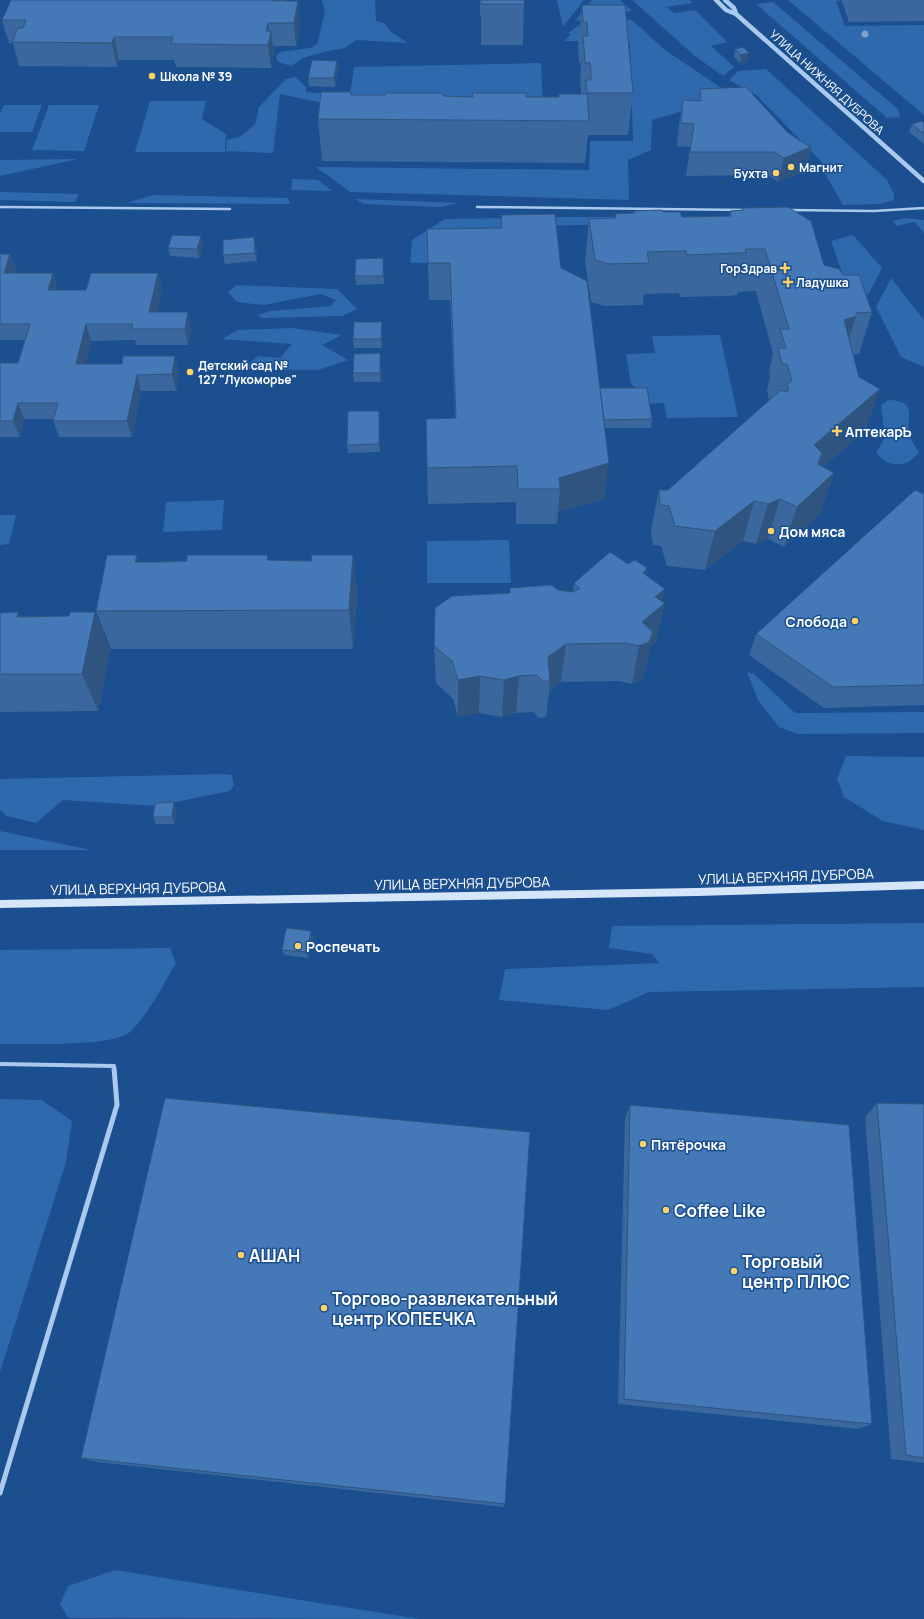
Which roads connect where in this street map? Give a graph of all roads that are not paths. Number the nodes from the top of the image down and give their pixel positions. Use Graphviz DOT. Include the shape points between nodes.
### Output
graph roads {
  1 [pos="716,0"];
  2 [pos="725,0"];
  3 [pos="736,14"];
  4 [pos="924,181"];
  5 [pos="0,207"];
  6 [pos="477,207"];
  7 [pos="924,208"];
  8 [pos="230,209"];
  9 [pos="751,210"];
  10 [pos="781,210"];
  11 [pos="924,885"];
  12 [pos="0,904"];
  13 [pos="0,1064"];
  14 [pos="0,1493"];
  1 -- 3 [label="street, УЛИЦА НИЖНЯЯ ДУБРОВА" via="726,10"];
  2 -- 3 [label="street" via="734,8"];
  3 -- 4 [label="street, УЛИЦА НИЖНЯЯ ДУБРОВА"];
  5 -- 8 [label="street"];
  6 -- 9 [label="street"];
  7 -- 10 [label="street" via="866,211"];
  11 -- 12 [label="main road, УЛИЦА ВЕРХНЯЯ ДУБРОВА" via="697,892"];
  13 -- 14 [label="street" via="114,1066 117,1105"];
}
